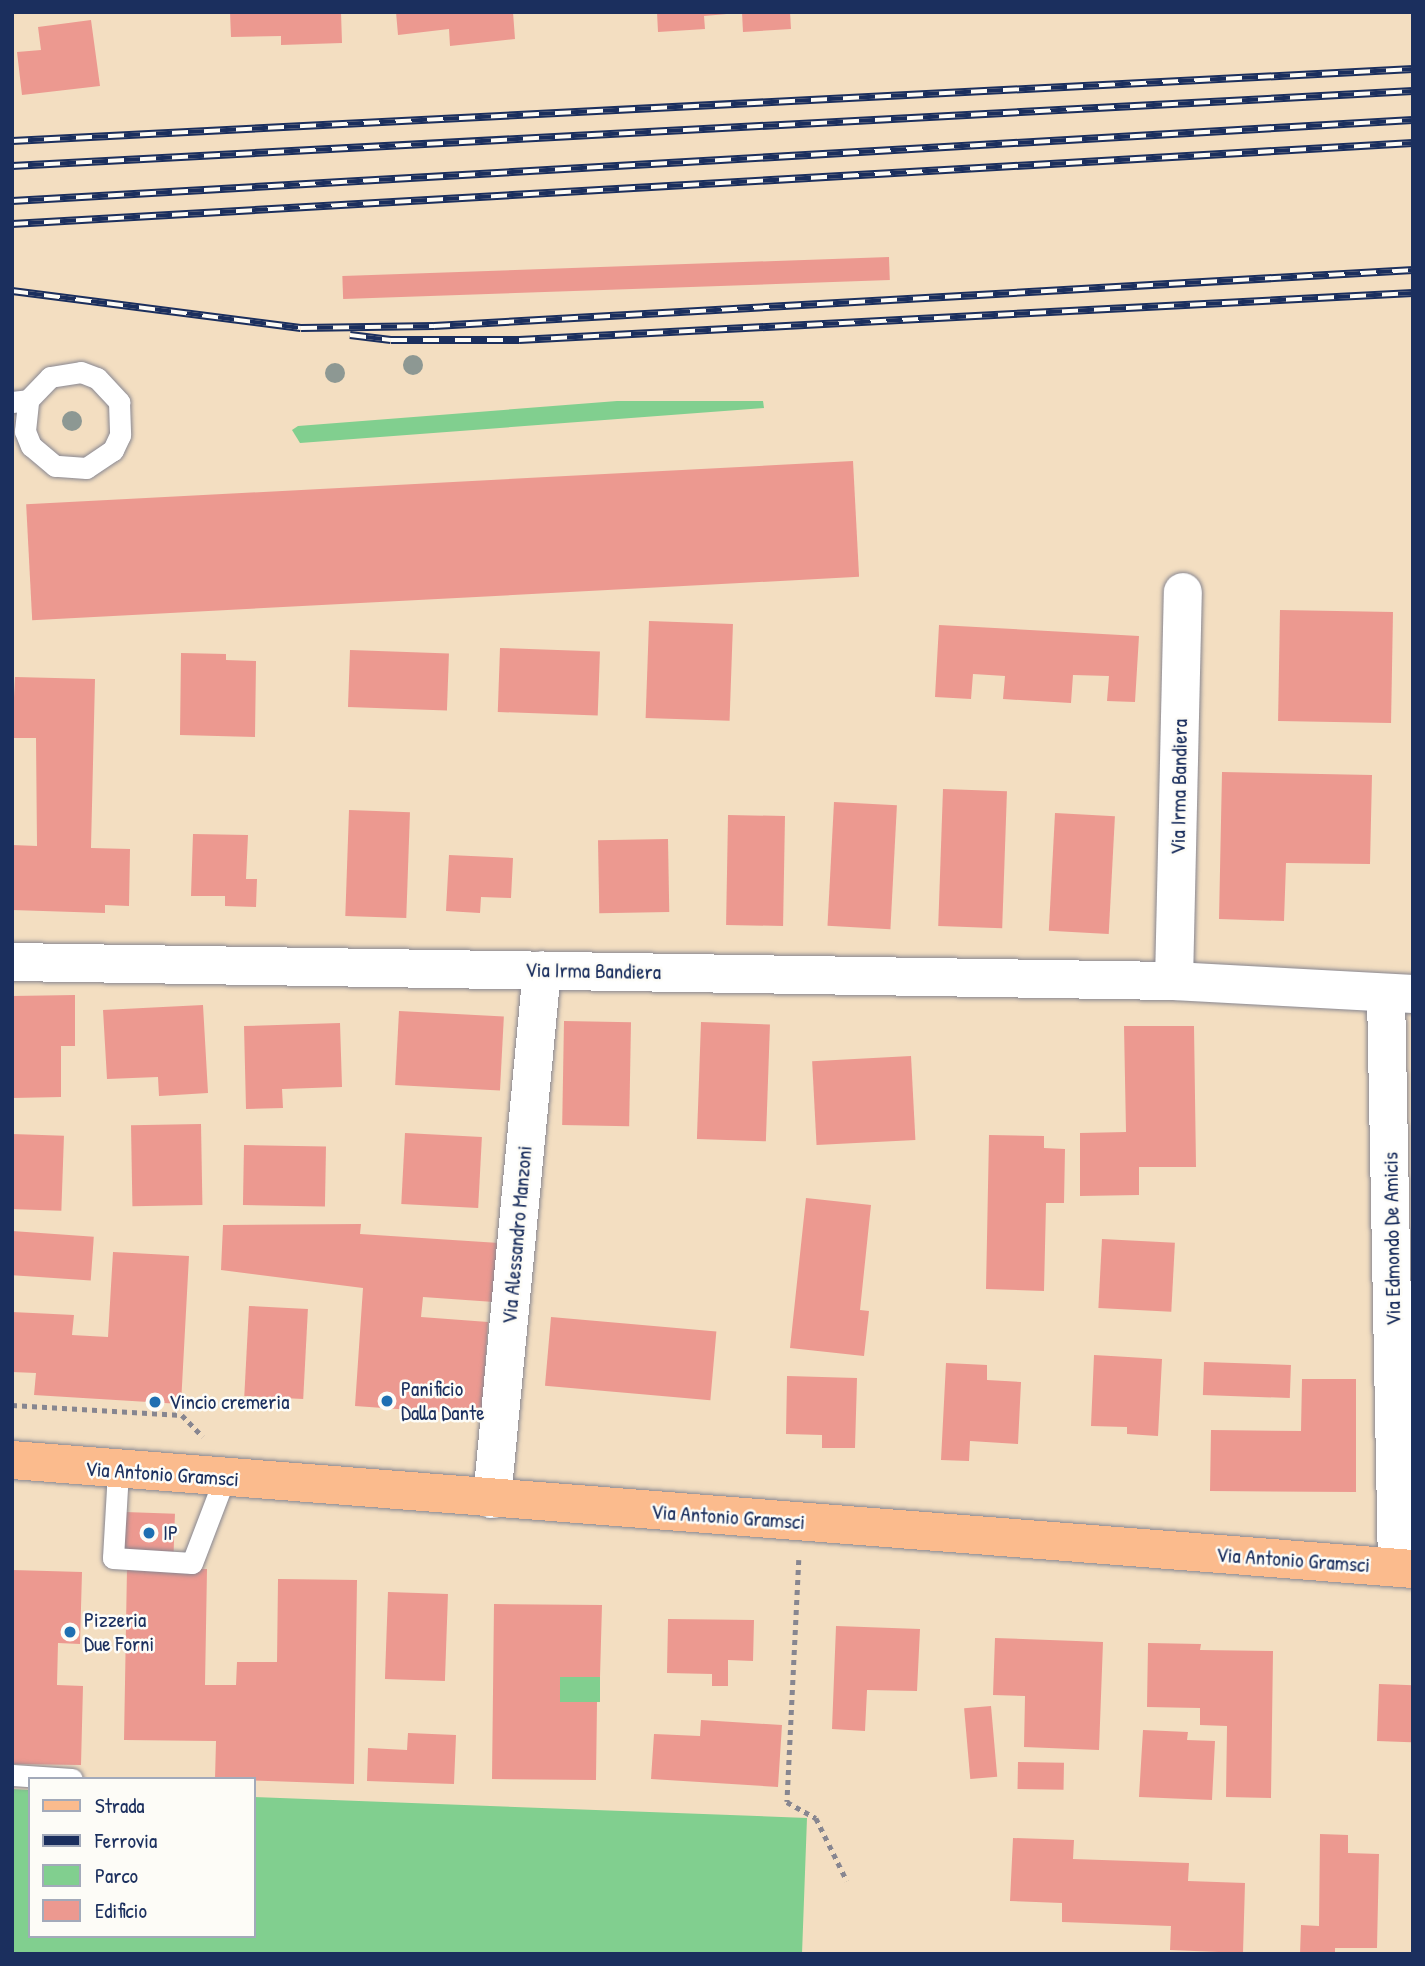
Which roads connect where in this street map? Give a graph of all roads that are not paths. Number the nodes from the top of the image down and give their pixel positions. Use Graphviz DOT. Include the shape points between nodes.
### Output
graph roads {
  1 [pos="20,401"];
  2 [pos="22,447"];
  3 [pos="1183,592"];
  4 [pos="12,962"];
  5 [pos="542,970"];
  6 [pos="1174,981"];
  7 [pos="1399,994"];
  8 [pos="1402,1210"];
  9 [pos="1404,1383"];
  10 [pos="22,1464"];
  11 [pos="118,1471"];
  12 [pos="224,1479"];
  13 [pos="492,1499"];
  14 [pos="1405,1568"];
  15 [pos="12,1774"];
  16 [pos="48,1777"];
  1 -- 2 [label="lane" via="25,423"];
  1 -- 2 [label="lane" via="50,377 81,372 110,388 122,418 113,450 86,468 55,466"];
  3 -- 6 [label="street, Via Irma Bandiera"];
  4 -- 5 [label="street, Via Irma Bandiera"];
  5 -- 6 [label="street, Via Irma Bandiera"];
  5 -- 13 [label="street, Via Alessandro Manzoni"];
  6 -- 7 [label="street, Via Irma Bandiera"];
  7 -- 8 [label="street, Via Edmondo De Amicis"];
  8 -- 9 [label="street, Via Edmondo De Amicis"];
  9 -- 14 [label="street, Via Edmondo De Amicis"];
  10 -- 11 [label="main road, Via Antonio Gramsci"];
  11 -- 12 [label="main road, Via Antonio Gramsci"];
  11 -- 12 [label="lane" via="113,1558 192,1563"];
  12 -- 13 [label="main road, Via Antonio Gramsci"];
  13 -- 14 [label="main road, Via Antonio Gramsci"];
  15 -- 16 [label="lane"];
}
